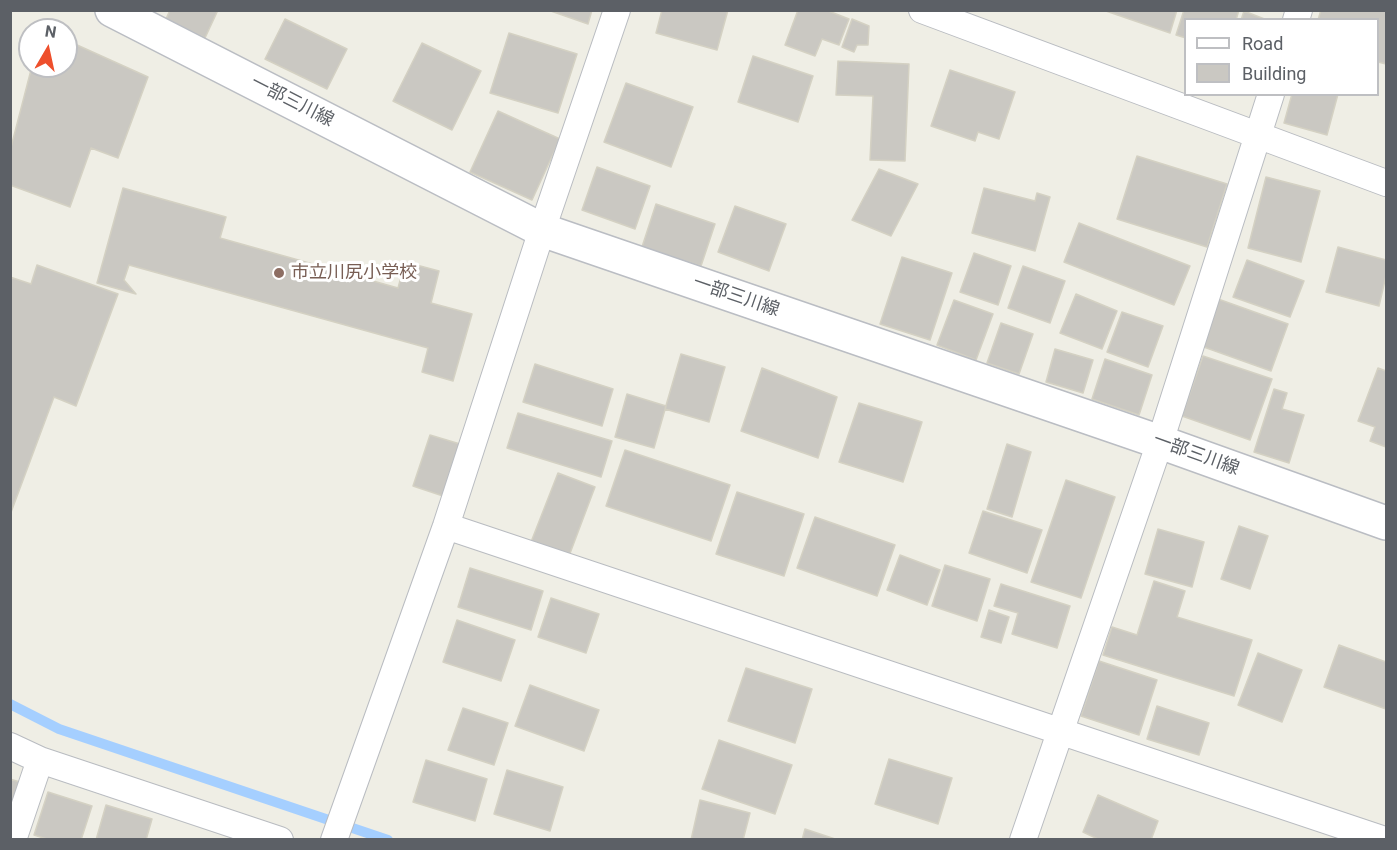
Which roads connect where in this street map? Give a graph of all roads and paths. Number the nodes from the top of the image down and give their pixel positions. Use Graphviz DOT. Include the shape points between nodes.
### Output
graph roads {
  1 [pos="112,10"];
  2 [pos="617,10"];
  3 [pos="922,10"];
  4 [pos="1269,96"];
  5 [pos="1257,136"];
  6 [pos="1386,183"];
  7 [pos="542,230"];
  8 [pos="1160,442"];
  9 [pos="1386,523"];
  10 [pos="446,526"];
  11 [pos="1060,731"];
  12 [pos="10,746"];
  13 [pos="40,760"];
  14 [pos="13,840"];
  15 [pos="280,840"];
  16 [pos="334,840"];
  17 [pos="1023,840"];
  18 [pos="1385,840"];
  1 -- 7 [label="main road, 一部三川線"];
  2 -- 7 [label="street"];
  3 -- 5 [label="street"];
  4 -- 5 [label="street"];
  5 -- 6 [label="street"];
  5 -- 8 [label="street"];
  7 -- 8 [label="main road, 一部三川線"];
  7 -- 10 [label="street"];
  8 -- 9 [label="main road, 一部三川線"];
  8 -- 11 [label="street"];
  10 -- 11 [label="street"];
  10 -- 16 [label="street"];
  11 -- 17 [label="street"];
  11 -- 18 [label="street"];
  12 -- 13 [label="street"];
  13 -- 14 [label="street"];
  13 -- 15 [label="street"];
}
